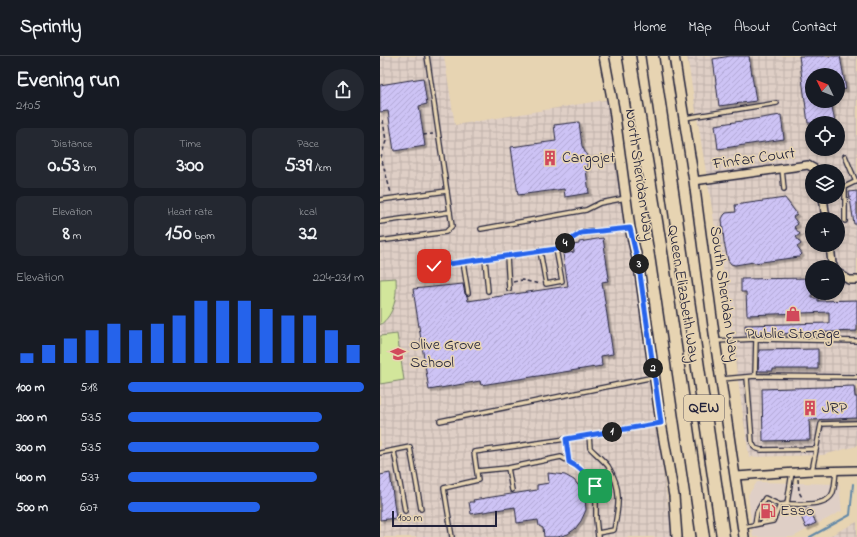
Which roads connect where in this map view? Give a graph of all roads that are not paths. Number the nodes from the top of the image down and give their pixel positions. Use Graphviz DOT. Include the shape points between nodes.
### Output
graph roads {
  1 [pos="427,56"];
  2 [pos="604,56"];
  3 [pos="629,56"];
  4 [pos="652,56"];
  5 [pos="674,56"];
  6 [pos="777,103"];
  7 [pos="685,118"];
  8 [pos="845,156"];
  9 [pos="805,165"];
  10 [pos="782,169"];
  11 [pos="694,181"];
  12 [pos="857,182"];
  13 [pos="845,188"];
  14 [pos="784,189"];
  15 [pos="447,191"];
  16 [pos="627,198"];
  17 [pos="380,200"];
  18 [pos="450,212"];
  19 [pos="846,221"];
  20 [pos="380,222"];
  21 [pos="630,228"];
  22 [pos="481,229"];
  23 [pos="380,241"];
  24 [pos="556,249"];
  25 [pos="540,251"];
  26 [pos="507,256"];
  27 [pos="484,259"];
  28 [pos="464,262"];
  29 [pos="441,264"];
  30 [pos="434,266"];
  31 [pos="442,277"];
  32 [pos="845,277"];
  33 [pos="857,280"];
  34 [pos="509,289"];
  35 [pos="488,290"];
  36 [pos="468,293"];
  37 [pos="756,340"];
  38 [pos="715,341"];
  39 [pos="857,341"];
  40 [pos="755,376"];
  41 [pos="747,377"];
  42 [pos="857,377"];
  43 [pos="654,378"];
  44 [pos="721,379"];
  45 [pos="440,421"];
  46 [pos="661,423"];
  47 [pos="857,423"];
  48 [pos="589,436"];
  49 [pos="566,439"];
  50 [pos="816,449"];
  51 [pos="394,451"];
  52 [pos="380,453"];
  53 [pos="569,462"];
  54 [pos="508,468"];
  55 [pos="836,470"];
  56 [pos="857,470"];
  57 [pos="812,471"];
  58 [pos="477,472"];
  59 [pos="795,472"];
  60 [pos="736,476"];
  61 [pos="512,490"];
  62 [pos="773,502"];
  63 [pos="787,504"];
  64 [pos="780,505"];
  65 [pos="771,506"];
  66 [pos="421,509"];
  67 [pos="405,510"];
  68 [pos="766,515"];
  69 [pos="762,523"];
  70 [pos="755,524"];
  71 [pos="743,527"];
  72 [pos="598,535"];
  73 [pos="452,537"];
  74 [pos="678,537"];
  75 [pos="703,537"];
  76 [pos="723,537"];
  77 [pos="744,537"];
  1 -- 15 [label="lane"];
  2 -- 16 [label="street, North Sheridan Way"];
  3 -- 75 [label="highway, Queen Elizabeth Way / QEW"];
  4 -- 76 [label="highway, Queen Elizabeth Way / QEW"];
  5 -- 7 [label="street, South Sheridan Way"];
  6 -- 7 [label="lane"];
  7 -- 11 [label="street, South Sheridan Way"];
  8 -- 12 [label="lane"];
  9 -- 10 [label="street, Finfar Court"];
  10 -- 11 [label="street, Finfar Court"];
  10 -- 14 [label="lane"];
  11 -- 38 [label="street, South Sheridan Way"];
  12 -- 13 [label="lane"];
  13 -- 19 [label="lane"];
  15 -- 17 [label="lane"];
  15 -- 18 [label="lane"];
  16 -- 21 [label="street, North Sheridan Way"];
  16 -- 22 [label="lane" via="600,203 586,210"];
  18 -- 20 [label="lane"];
  18 -- 23 [label="lane" via="452,226 446,232"];
  21 -- 24 [label="lane" via="581,233"];
  21 -- 43 [label="street, North Sheridan Way" via="639,267"];
  24 -- 25 [label="lane"];
  24 -- 25 [label="lane" via="562,281 546,284"];
  25 -- 26 [label="lane"];
  26 -- 27 [label="lane"];
  26 -- 34 [label="lane"];
  27 -- 28 [label="lane"];
  27 -- 35 [label="lane"];
  28 -- 29 [label="lane"];
  28 -- 36 [label="lane"];
  29 -- 30 [label="lane"];
  29 -- 31 [label="lane"];
  32 -- 33 [label="street"];
  37 -- 38 [label="lane"];
  37 -- 39 [label="lane"];
  37 -- 40 [label="lane"];
  38 -- 44 [label="street, South Sheridan Way"];
  40 -- 41 [label="lane"];
  40 -- 42 [label="lane"];
  41 -- 44 [label="lane"];
  41 -- 50 [label="lane" via="752,442 755,448"];
  43 -- 45 [label="lane"];
  43 -- 46 [label="street, North Sheridan Way"];
  44 -- 60 [label="street, South Sheridan Way"];
  46 -- 48 [label="lane"];
  46 -- 74 [label="street, North Sheridan Way" via="674,496"];
  47 -- 50 [label="lane" via="821,424"];
  48 -- 49 [label="lane"];
  48 -- 72 [label="lane" via="590,448 607,466 615,482 619,503 614,530"];
  49 -- 53 [label="lane"];
  49 -- 58 [label="lane" via="474,452"];
  50 -- 57 [label="lane"];
  51 -- 52 [label="lane"];
  51 -- 66 [label="lane" via="410,447"];
  51 -- 67 [label="lane"];
  53 -- 54 [label="lane" via="561,457"];
  53 -- 72 [label="lane" via="595,486"];
  54 -- 58 [label="lane"];
  54 -- 61 [label="lane"];
  55 -- 56 [label="street"];
  55 -- 57 [label="street"];
  55 -- 63 [label="lane" via="832,496 822,502"];
  57 -- 59 [label="street"];
  58 -- 73 [label="lane" via="478,480 444,488"];
  59 -- 60 [label="street"];
  59 -- 63 [label="lane"];
  60 -- 71 [label="street, South Sheridan Way"];
  62 -- 64 [label="lane"];
  62 -- 65 [label="lane"];
  62 -- 70 [label="lane" via="765,498 757,512"];
  63 -- 64 [label="lane"];
  64 -- 69 [label="lane" via="773,521"];
  68 -- 69 [label="lane"];
  69 -- 70 [label="lane"];
  70 -- 71 [label="lane"];
  71 -- 77 [label="street, South Sheridan Way"];
}
